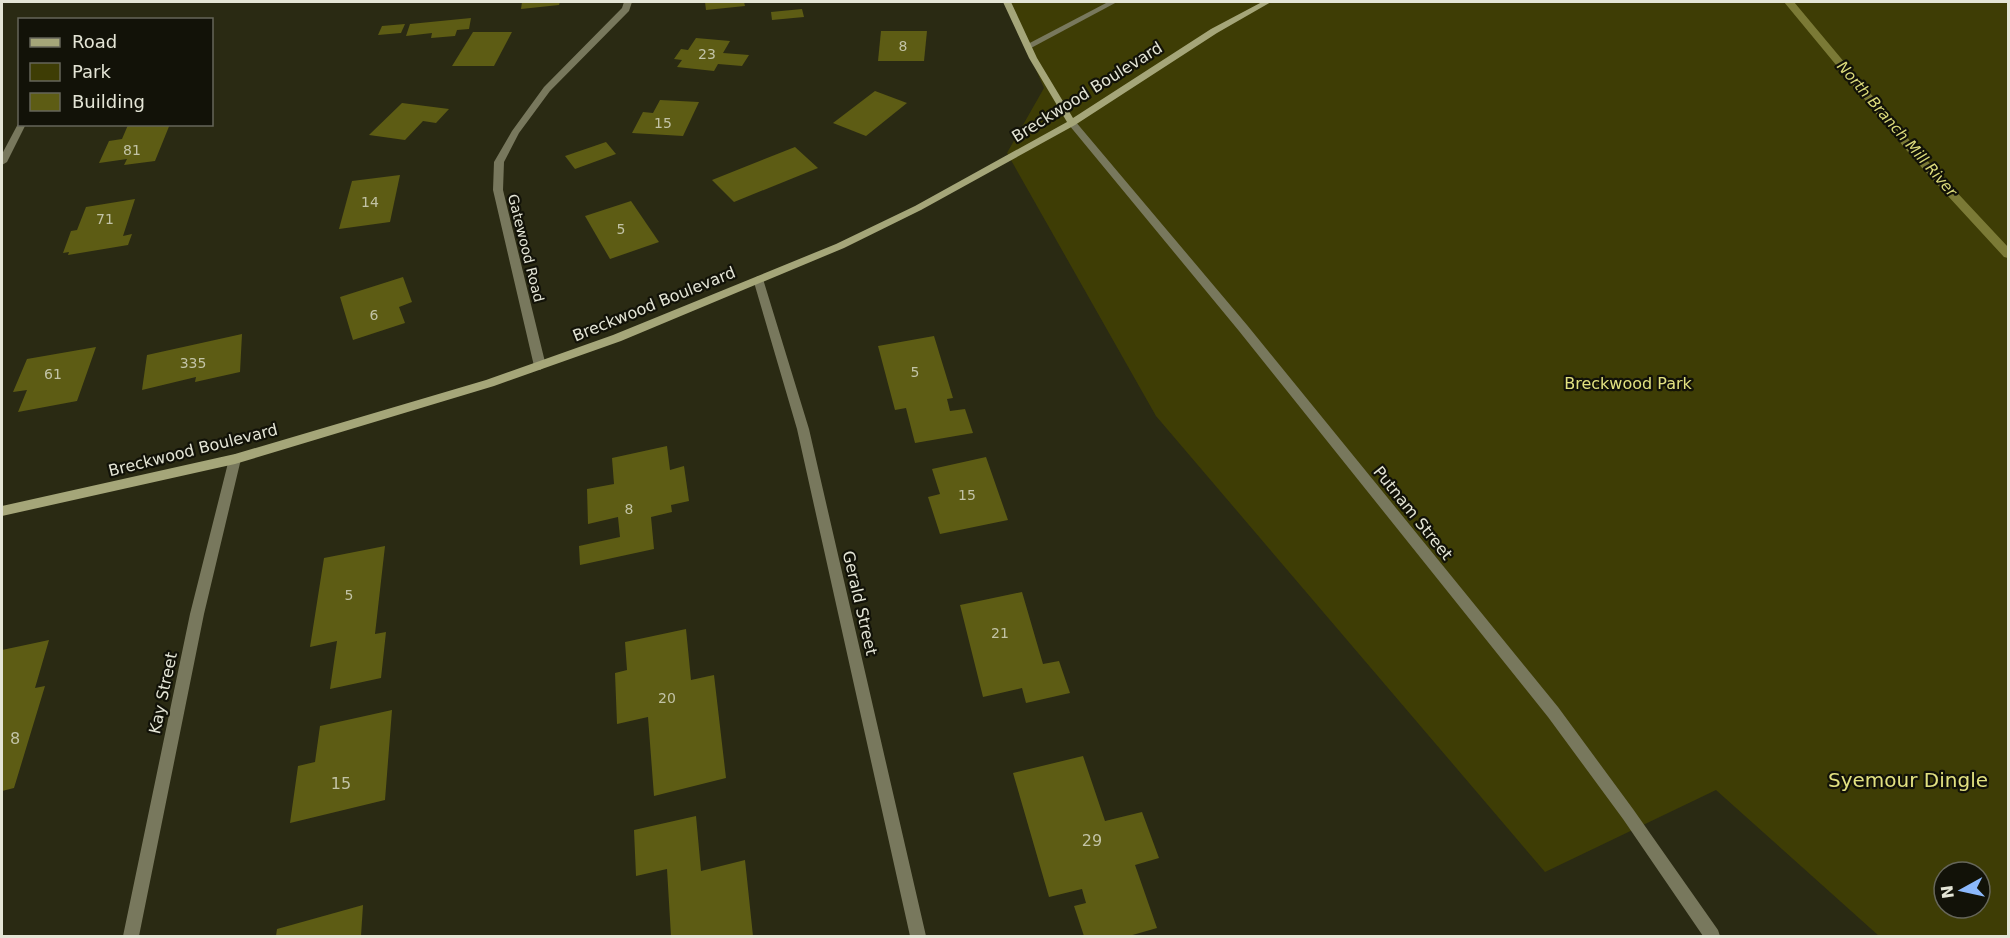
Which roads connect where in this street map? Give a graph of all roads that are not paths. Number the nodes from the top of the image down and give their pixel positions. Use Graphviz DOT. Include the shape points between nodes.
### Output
graph roads {
  1 [pos="628,2"];
  2 [pos="1007,2"];
  3 [pos="1113,2"];
  4 [pos="1267,2"];
  5 [pos="1028,46"];
  6 [pos="1072,123"];
  7 [pos="21,126"];
  8 [pos="2,162"];
  9 [pos="758,279"];
  10 [pos="540,366"];
  11 [pos="235,459"];
  12 [pos="2,511"];
  13 [pos="132,936"];
  14 [pos="918,936"];
  15 [pos="1712,936"];
  1 -- 10 [label="street, Gatewood Road" via="626,9 547,89 514,133 499,162 498,189"];
  2 -- 5 [label="main road"];
  3 -- 5 [label="street"];
  4 -- 6 [label="main road, Breckwood Boulevard" via="1214,31"];
  5 -- 6 [label="main road"];
  6 -- 9 [label="main road, Breckwood Boulevard" via="908,213"];
  6 -- 15 [label="street, Putnam Street" via="1553,712"];
  7 -- 8 [label="street"];
  9 -- 10 [label="main road, Breckwood Boulevard"];
  9 -- 14 [label="street, Gerald Street" via="803,429"];
  10 -- 11 [label="main road, Breckwood Boulevard"];
  11 -- 12 [label="main road, Breckwood Boulevard"];
  11 -- 13 [label="street, Kay Street" via="197,614"];
}
